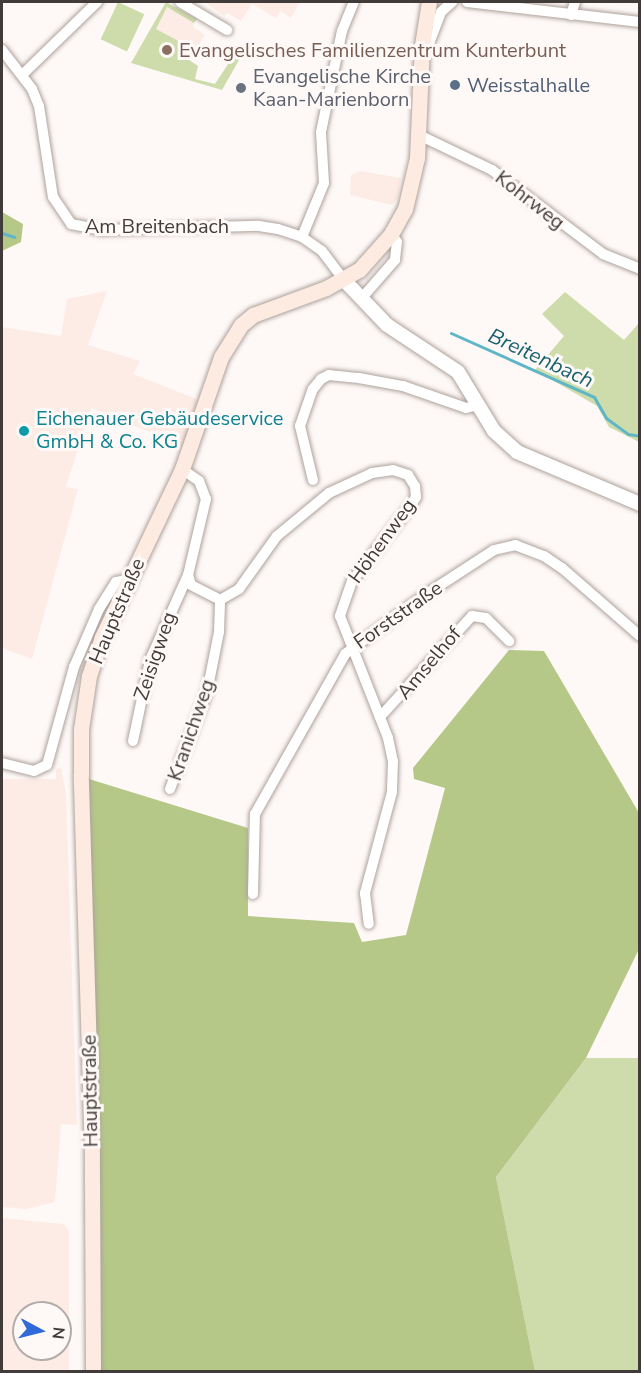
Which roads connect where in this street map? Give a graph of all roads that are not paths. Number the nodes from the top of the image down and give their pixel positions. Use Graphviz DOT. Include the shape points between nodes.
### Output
graph roads {
  1 [pos="97,2"];
  2 [pos="180,2"];
  3 [pos="354,2"];
  4 [pos="429,2"];
  5 [pos="452,2"];
  6 [pos="467,2"];
  7 [pos="575,2"];
  8 [pos="571,15"];
  9 [pos="639,22"];
  10 [pos="227,30"];
  11 [pos="422,45"];
  12 [pos="2,50"];
  13 [pos="22,75"];
  14 [pos="419,135"];
  15 [pos="391,234"];
  16 [pos="302,237"];
  17 [pos="639,269"];
  18 [pos="344,280"];
  19 [pos="361,299"];
  20 [pos="478,405"];
  21 [pos="182,469"];
  22 [pos="313,480"];
  23 [pos="639,504"];
  24 [pos="188,574"];
  25 [pos="129,579"];
  26 [pos="220,600"];
  27 [pos="639,636"];
  28 [pos="509,641"];
  29 [pos="351,648"];
  30 [pos="380,717"];
  31 [pos="133,741"];
  32 [pos="2,763"];
  33 [pos="170,789"];
  34 [pos="252,894"];
  35 [pos="369,924"];
  36 [pos="93,1371"];
  1 -- 13 [label="street"];
  2 -- 10 [label="street"];
  3 -- 16 [label="street" via="342,31 321,132 324,183"];
  4 -- 11 [label="main road, Hauptstraße"];
  5 -- 11 [label="street" via="441,12 430,41"];
  6 -- 8 [label="street"];
  7 -- 8 [label="street"];
  8 -- 9 [label="street"];
  11 -- 14 [label="main road, Hauptstraße"];
  12 -- 13 [label="street, Am Breitenbach"];
  13 -- 16 [label="street, Am Breitenbach" via="39,106 53,197 71,224 101,230 259,226"];
  14 -- 15 [label="main road, Hauptstraße" via="414,181"];
  14 -- 17 [label="street, Kohrweg" via="492,170 597,250"];
  15 -- 18 [label="main road, Hauptstraße"];
  15 -- 19 [label="street" via="397,242 395,260"];
  16 -- 18 [label="street, Am Breitenbach" via="322,251"];
  18 -- 19 [label="street"];
  18 -- 21 [label="main road, Hauptstraße" via="268,308 241,325 221,357"];
  19 -- 20 [label="street" via="387,325 458,372"];
  20 -- 22 [label="street" via="466,408 404,386 329,375 313,388 300,426"];
  20 -- 23 [label="street" via="494,431 517,452"];
  21 -- 24 [label="street" via="199,481 206,500"];
  21 -- 25 [label="main road, Hauptstraße"];
  24 -- 26 [label="street" via="191,585"];
  24 -- 31 [label="street, Zeisigweg" via="150,660"];
  25 -- 32 [label="street" via="116,582 99,609 74,667 46,765 34,771"];
  25 -- 36 [label="main road, Hauptstraße" via="102,637 90,676 81,729"];
  26 -- 29 [label="street, Höhenweg" via="239,589 277,536 329,493 372,473 402,472 412,480 416,497 364,561 342,603 342,628"];
  26 -- 33 [label="street, Kranichweg" via="219,632 207,693"];
  27 -- 29 [label="street, Forststraße" via="562,568 515,545 494,550"];
  28 -- 30 [label="street, Amselhof" via="481,615 465,621"];
  29 -- 30 [label="street, Höhenweg"];
  29 -- 34 [label="street, Forststraße" via="255,814"];
  30 -- 35 [label="street, Höhenweg" via="391,746 394,781 365,893"];
}
